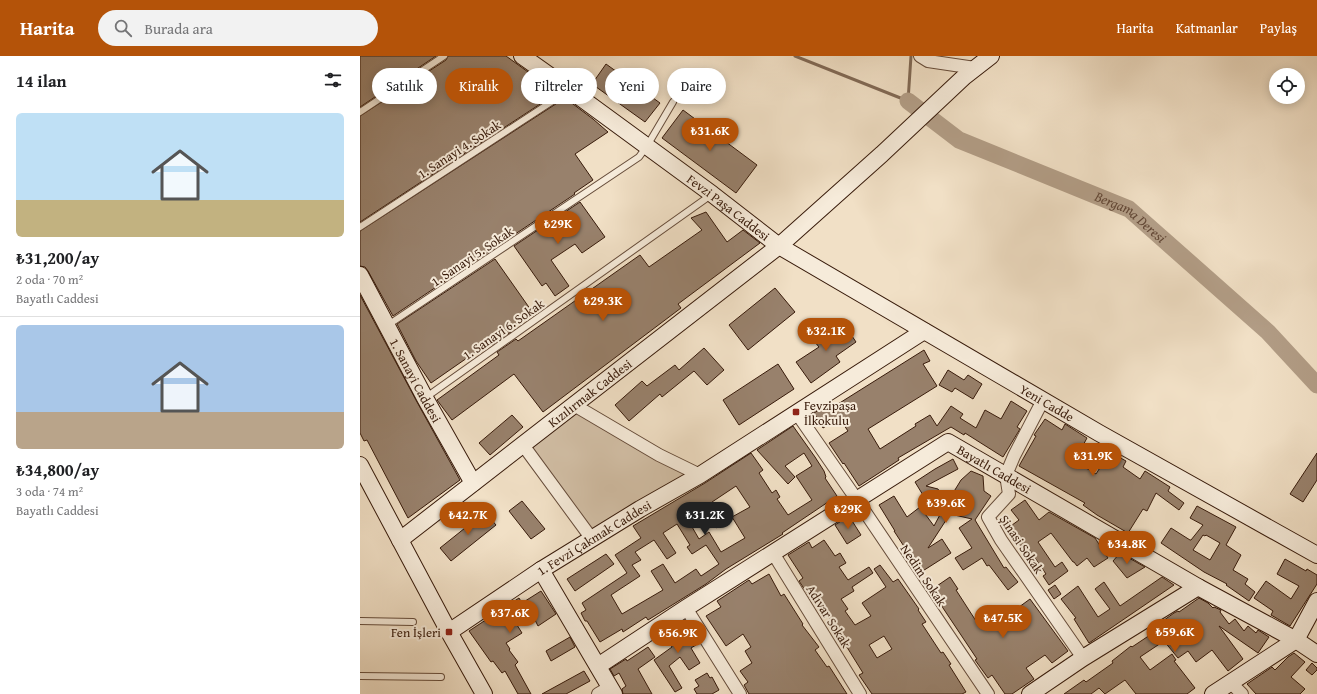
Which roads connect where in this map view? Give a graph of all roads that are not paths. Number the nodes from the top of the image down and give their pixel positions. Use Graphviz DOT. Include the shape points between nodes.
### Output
graph roads {
  1 [pos="444,56"];
  2 [pos="522,56"];
  3 [pos="920,56"];
  4 [pos="977,64"];
  5 [pos="539,68"];
  6 [pos="548,104"];
  7 [pos="589,104"];
  8 [pos="672,104"];
  9 [pos="360,112"];
  10 [pos="647,146"];
  11 [pos="712,194"];
  12 [pos="360,226"];
  13 [pos="779,246"];
  14 [pos="360,275"];
  15 [pos="387,326"];
  16 [pos="924,330"];
  17 [pos="425,398"];
  18 [pos="1043,400"];
  19 [pos="574,405"];
  20 [pos="796,412"];
  21 [pos="523,445"];
  22 [pos="360,465"];
  23 [pos="700,475"];
  24 [pos="1006,476"];
  25 [pos="473,483"];
  26 [pos="857,500"];
  27 [pos="592,539"];
  28 [pos="400,540"];
  29 [pos="773,553"];
  30 [pos="1317,555"];
  31 [pos="541,570"];
  32 [pos="1198,587"];
  33 [pos="1317,601"];
  34 [pos="686,608"];
  35 [pos="360,621"];
  36 [pos="413,622"];
  37 [pos="449,632"];
  38 [pos="1296,640"];
  39 [pos="1317,654"];
  40 [pos="1083,658"];
  41 [pos="598,666"];
  42 [pos="360,676"];
  43 [pos="441,677"];
  44 [pos="1230,682"];
  45 [pos="607,692"];
  46 [pos="484,694"];
  47 [pos="740,694"];
  48 [pos="860,694"];
  49 [pos="988,694"];
  50 [pos="1030,694"];
  51 [pos="1213,694"];
  52 [pos="1242,694"];
  1 -- 9 [label="lane"];
  2 -- 5 [label="street, Fevzi Paşa Caddesi"];
  3 -- 4 [label="street" via="928,61"];
  4 -- 13 [label="street, Kızılırmak Caddesi"];
  6 -- 12 [label="lane, 1. Sanayi 4. Sokak"];
  7 -- 10 [label="street, Fevzi Paşa Caddesi"];
  8 -- 10 [label="lane, 1. Sanayi 5. Sokak"];
  10 -- 11 [label="street, Fevzi Paşa Caddesi"];
  10 -- 15 [label="lane, 1. Sanayi 5. Sokak" via="639,157"];
  11 -- 13 [label="street, Fevzi Paşa Caddesi"];
  11 -- 17 [label="lane, 1. Sanayi 6. Sokak"];
  13 -- 16 [label="street, Yeni Cadde"];
  13 -- 19 [label="street, Kızılırmak Caddesi"];
  14 -- 15 [label="street, 1. Sanayi Caddesi"];
  15 -- 17 [label="street, 1. Sanayi Caddesi"];
  16 -- 18 [label="street, Yeni Cadde"];
  16 -- 20 [label="street, 1. Fevzi Çakmak Caddesi"];
  17 -- 25 [label="street, 1. Sanayi Caddesi"];
  18 -- 24 [label="street, Şinasi Sokak"];
  18 -- 30 [label="street, Yeni Cadde"];
  19 -- 21 [label="street, Kızılırmak Caddesi"];
  19 -- 23 [label="street" via="659,456"];
  20 -- 23 [label="street, 1. Fevzi Çakmak Caddesi"];
  20 -- 26 [label="street, Nedim Sokak"];
  21 -- 25 [label="street, Kızılırmak Caddesi"];
  21 -- 27 [label="street"];
  22 -- 28 [label="street"];
  23 -- 27 [label="street, 1. Fevzi Çakmak Caddesi"];
  24 -- 26 [label="street, Bayatlı Caddesi" via="948,442"];
  24 -- 32 [label="street, Bayatlı Caddesi"];
  24 -- 40 [label="street, Şinasi Sokak" via="1009,494 988,517 1001,540"];
  25 -- 28 [label="street, Kızılırmak Caddesi"];
  26 -- 29 [label="street, Bayatlı Caddesi"];
  26 -- 49 [label="street, Nedim Sokak"];
  27 -- 31 [label="street, 1. Fevzi Çakmak Caddesi"];
  28 -- 37 [label="street"];
  29 -- 34 [label="street, Bayatlı Caddesi"];
  29 -- 48 [label="street, Adıvar Sokak"];
  31 -- 37 [label="street, 1. Fevzi Çakmak Caddesi"];
  31 -- 41 [label="street"];
  32 -- 38 [label="street, Bayatlı Caddesi"];
  32 -- 40 [label="street"];
  33 -- 38 [label="street"];
  34 -- 41 [label="street, Bayatlı Caddesi"];
  34 -- 47 [label="street"];
  35 -- 36 [label="lane"];
  37 -- 46 [label="street"];
  38 -- 39 [label="street, Bayatlı Caddesi"];
  38 -- 44 [label="street"];
  40 -- 50 [label="street"];
  41 -- 45 [label="street"];
  42 -- 43 [label="lane"];
  44 -- 51 [label="street"];
  44 -- 52 [label="street"];
}
